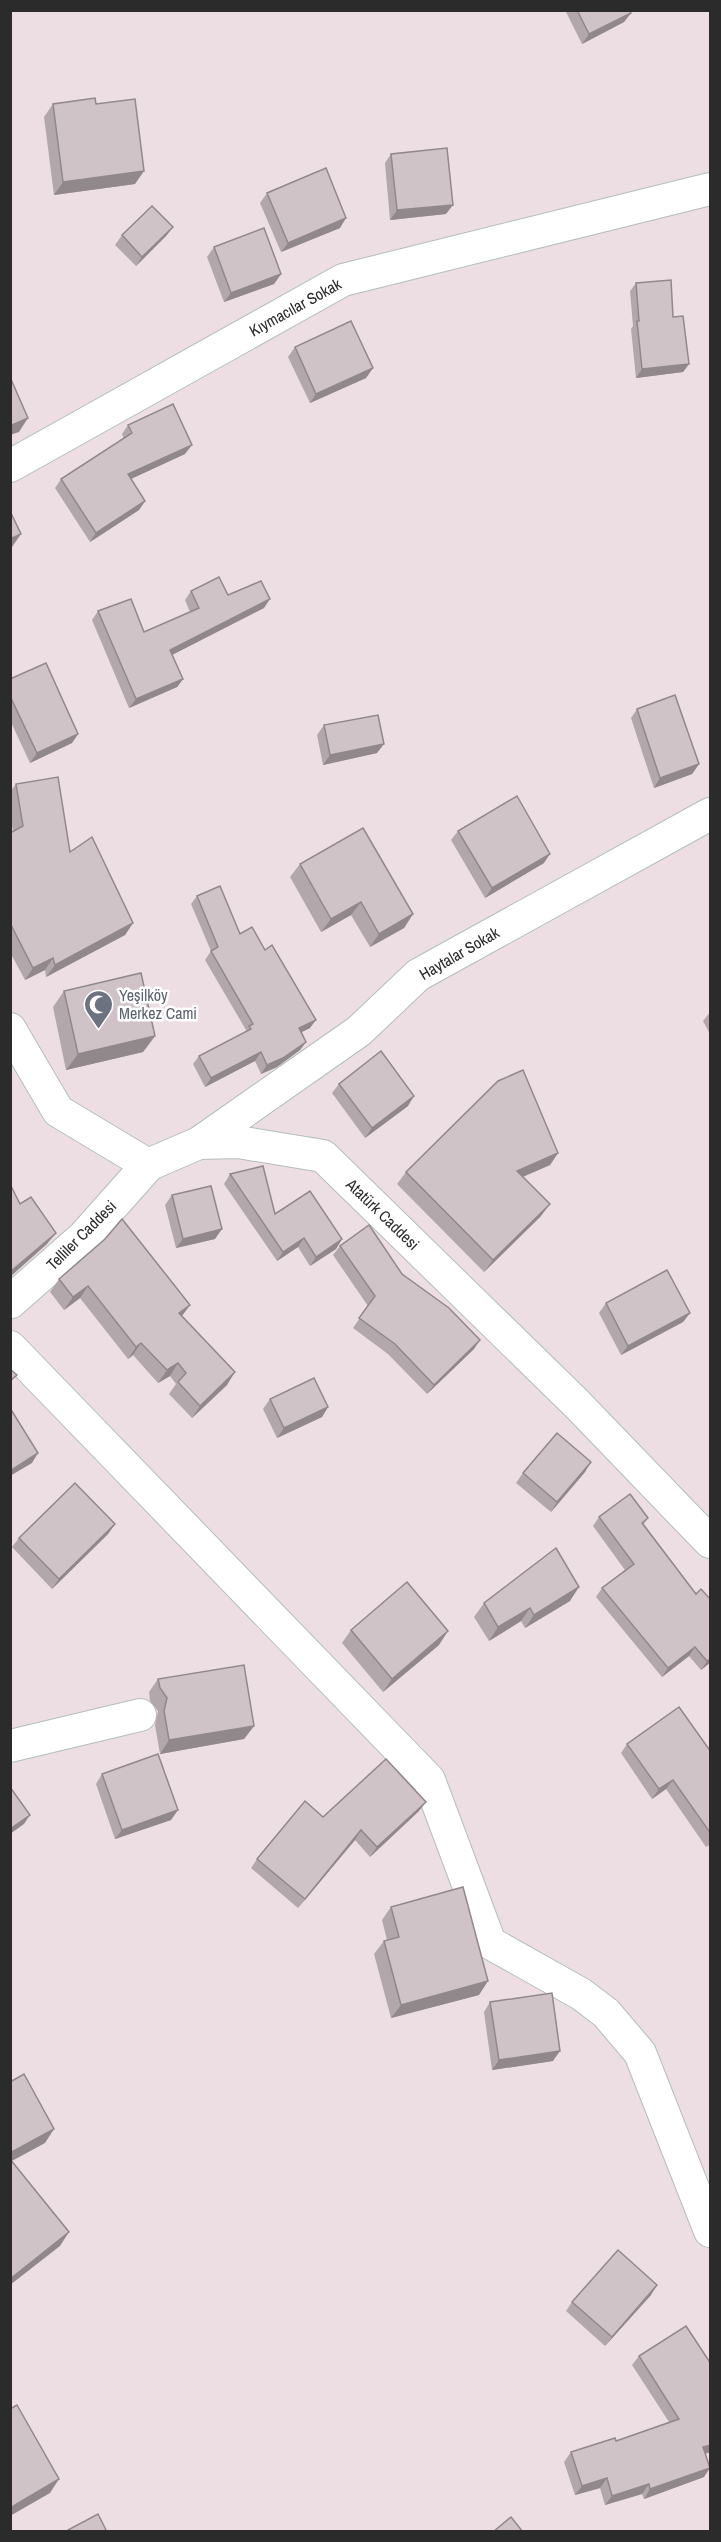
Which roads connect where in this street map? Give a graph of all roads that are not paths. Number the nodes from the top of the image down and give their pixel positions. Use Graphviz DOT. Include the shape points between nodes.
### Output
graph roads {
  1 [pos="711,189"];
  2 [pos="10,466"];
  3 [pos="711,814"];
  4 [pos="10,1029"];
  5 [pos="199,1143"];
  6 [pos="148,1165"];
  7 [pos="10,1302"];
  8 [pos="10,1347"];
  9 [pos="711,1542"];
  10 [pos="140,1715"];
  11 [pos="10,1746"];
  12 [pos="711,2231"];
  1 -- 2 [label="street, Kıymacılar Sokak" via="343,280"];
  3 -- 5 [label="street, Haytalar Sokak" via="418,975 359,1030"];
  4 -- 6 [label="street" via="58,1111"];
  5 -- 6 [label="street, Atatürk Caddesi"];
  5 -- 9 [label="street, Atatürk Caddesi" via="238,1142 323,1156 577,1404"];
  6 -- 7 [label="street, Telliler Caddesi" via="84,1237"];
  8 -- 12 [label="street" via="429,1780 490,1943 581,1994 606,2013 640,2053"];
  10 -- 11 [label="street"];
}
